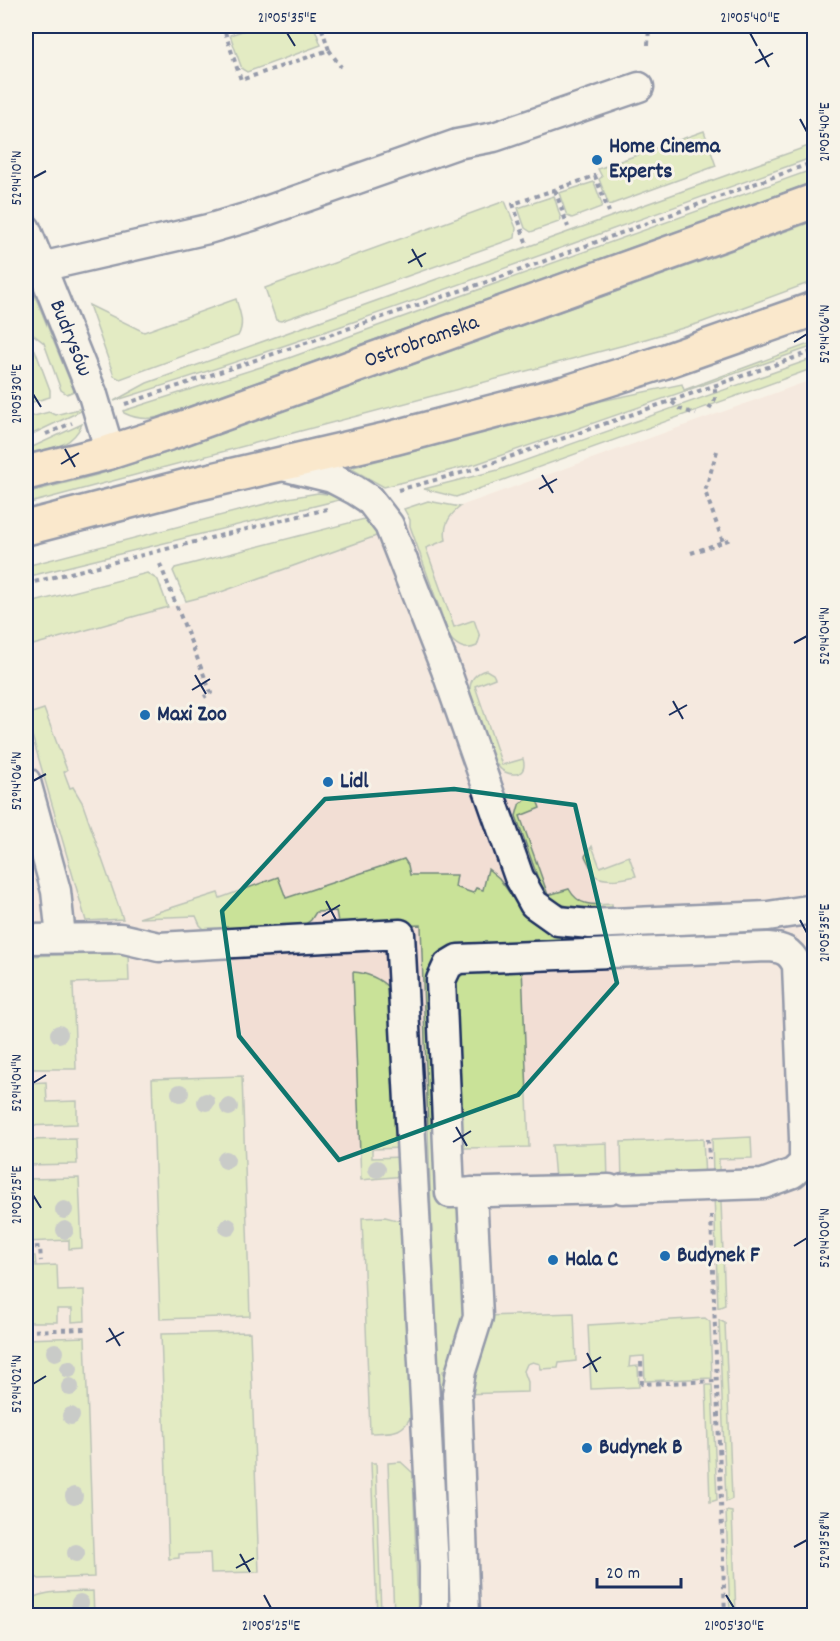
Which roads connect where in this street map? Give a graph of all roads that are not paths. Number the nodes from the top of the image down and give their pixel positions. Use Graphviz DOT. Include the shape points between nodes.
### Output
graph roads {
  1 [pos="639,87"];
  2 [pos="814,201"];
  3 [pos="26,229"];
  4 [pos="41,267"];
  5 [pos="814,309"];
  6 [pos="110,452"];
  7 [pos="276,465"];
  8 [pos="26,473"];
  9 [pos="26,528"];
  10 [pos="26,782"];
  11 [pos="814,909"];
  12 [pos="61,937"];
  13 [pos="26,939"];
  14 [pos="472,1192"];
  15 [pos="434,1616"];
  16 [pos="465,1616"];
  1 -- 4 [label="street" via="494,137 457,144 252,216"];
  2 -- 6 [label="main road, Ostrobramska"];
  3 -- 4 [label="street, Budrysów"];
  4 -- 6 [label="street, Budrysów" via="98,411"];
  5 -- 7 [label="main road" via="565,393"];
  6 -- 8 [label="main road, Ostrobramska"];
  7 -- 9 [label="main road"];
  7 -- 11 [label="street" via="332,478 369,499 389,525 446,670 519,877 534,904 558,921 590,924 768,916"];
  10 -- 12 [label="street" via="56,891"];
  12 -- 13 [label="street"];
  12 -- 15 [label="street" via="120,938 159,947 400,934"];
  14 -- 14 [label="street" via="450,1193 441,980 448,965 458,959 768,947 782,948 791,954 797,965 804,1138 804,1163 793,1173 763,1184"];
  14 -- 16 [label="street" via="477,1317 457,1394"];
}
